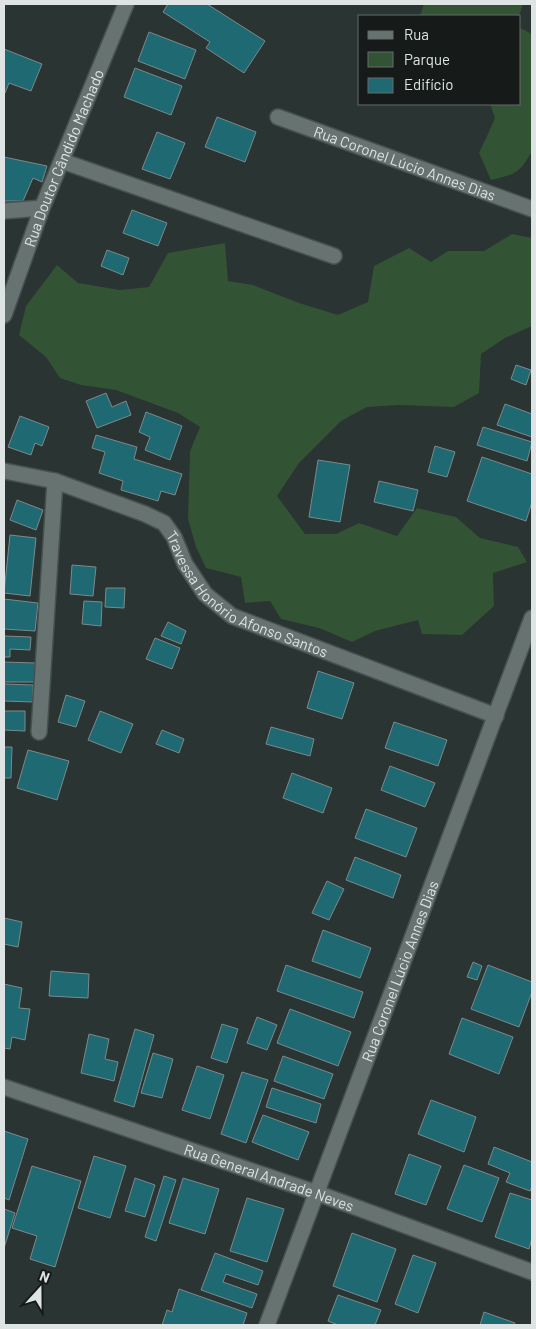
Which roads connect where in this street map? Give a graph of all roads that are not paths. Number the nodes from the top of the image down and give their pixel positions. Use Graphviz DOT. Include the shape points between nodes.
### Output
graph roads {
  1 [pos="126,4"];
  2 [pos="278,117"];
  3 [pos="62,161"];
  4 [pos="42,208"];
  5 [pos="532,209"];
  6 [pos="4,211"];
  7 [pos="334,256"];
  8 [pos="4,315"];
  9 [pos="4,472"];
  10 [pos="55,482"];
  11 [pos="532,618"];
  12 [pos="496,716"];
  13 [pos="39,732"];
  14 [pos="4,1087"];
  15 [pos="317,1193"];
  16 [pos="532,1272"];
  17 [pos="268,1325"];
  1 -- 3 [label="street, Rua Doutor Cândido Machado"];
  2 -- 5 [label="street, Rua Coronel Lúcio Annes Dias"];
  3 -- 4 [label="street, Rua Doutor Cândido Machado"];
  3 -- 7 [label="street"];
  4 -- 6 [label="street"];
  4 -- 8 [label="street, Rua Doutor Cândido Machado"];
  9 -- 10 [label="street, Travessa Honório Afonso Santos"];
  10 -- 12 [label="street, Travessa Honório Afonso Santos" via="164,523 205,594 232,616"];
  10 -- 13 [label="street"];
  11 -- 12 [label="street, Rua Coronel Lúcio Annes Dias"];
  12 -- 15 [label="street, Rua Coronel Lúcio Annes Dias"];
  14 -- 15 [label="street, Rua General Andrade Neves"];
  15 -- 16 [label="street, Rua General Andrade Neves"];
  15 -- 17 [label="street, Rua Coronel Lúcio Annes Dias"];
}
